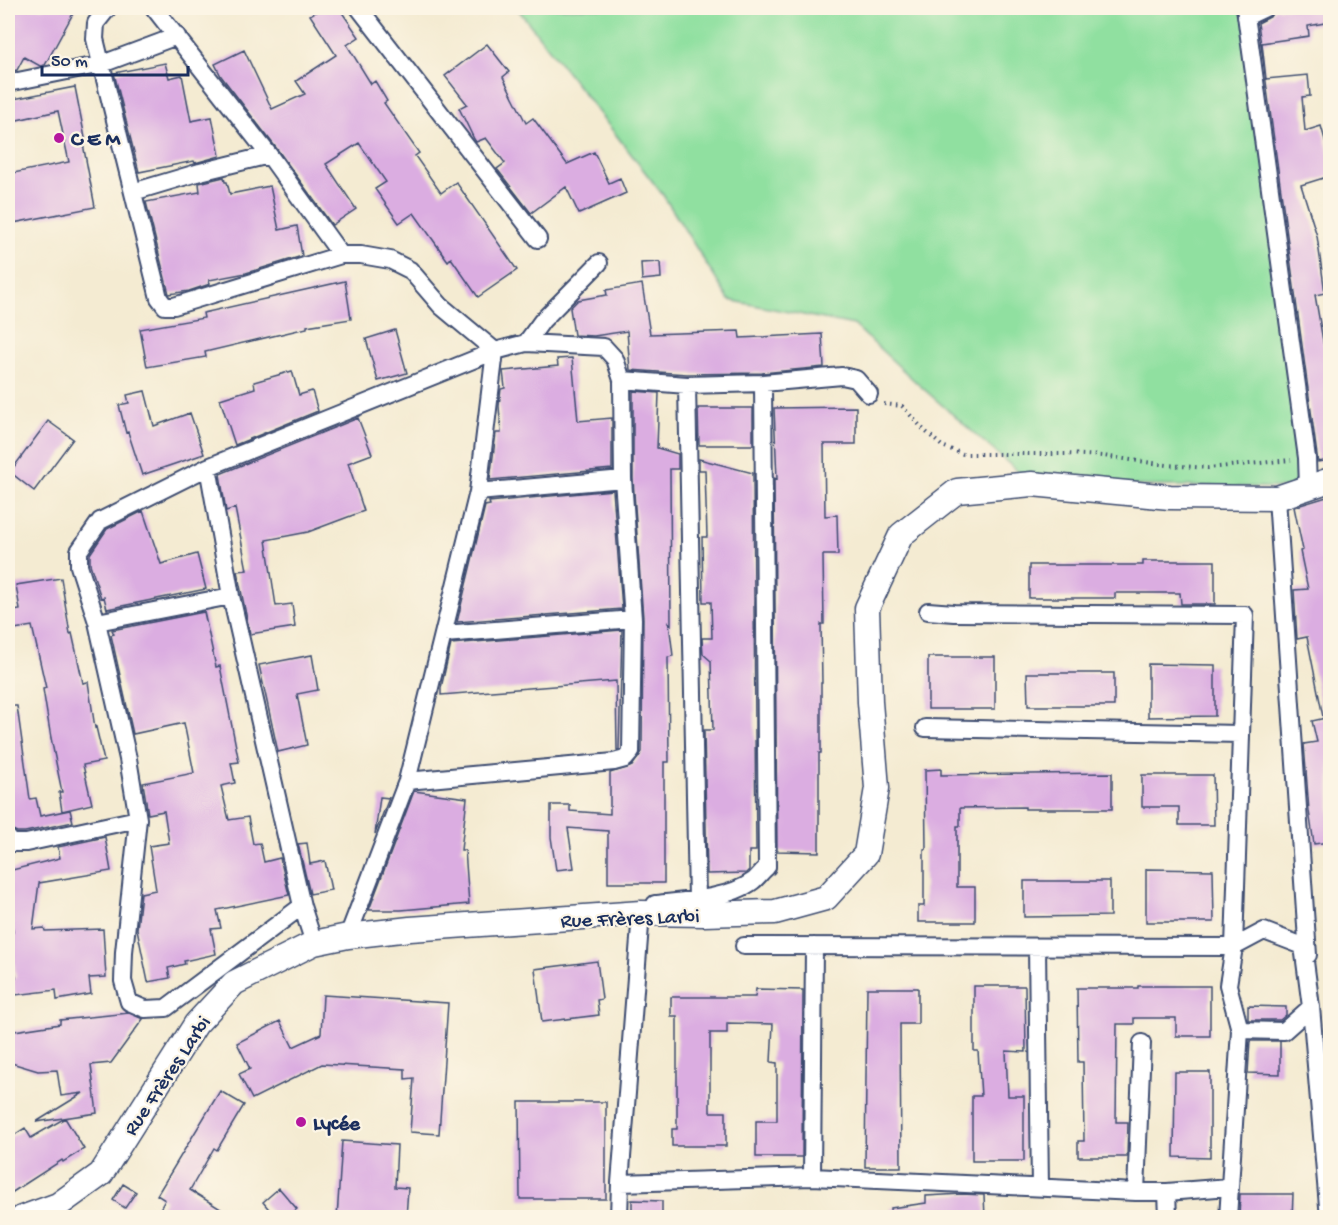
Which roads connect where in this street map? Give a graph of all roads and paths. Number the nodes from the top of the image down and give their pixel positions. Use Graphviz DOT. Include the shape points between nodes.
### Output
graph roads {
  1 [pos="108,8"];
  2 [pos="154,8"];
  3 [pos="360,8"];
  4 [pos="1264,8"];
  5 [pos="1245,12"];
  6 [pos="177,36"];
  7 [pos="102,63"];
  8 [pos="8,83"];
  9 [pos="269,154"];
  10 [pos="133,192"];
  11 [pos="538,239"];
  12 [pos="340,255"];
  13 [pos="599,263"];
  14 [pos="526,343"];
  15 [pos="495,351"];
  16 [pos="621,380"];
  17 [pos="763,383"];
  18 [pos="687,385"];
  19 [pos="868,394"];
  20 [pos="1306,458"];
  21 [pos="208,467"];
  22 [pos="622,479"];
  23 [pos="1319,484"];
  24 [pos="478,492"];
  25 [pos="1277,498"];
  26 [pos="231,596"];
  27 [pos="928,611"];
  28 [pos="633,619"];
  29 [pos="97,622"];
  30 [pos="444,634"];
  31 [pos="925,728"];
  32 [pos="1241,734"];
  33 [pos="407,781"];
  34 [pos="138,819"];
  35 [pos="8,838"];
  36 [pos="302,906"];
  37 [pos="700,907"];
  38 [pos="641,913"];
  39 [pos="607,916"];
  40 [pos="348,936"];
  41 [pos="314,943"];
  42 [pos="744,946"];
  43 [pos="814,946"];
  44 [pos="1037,947"];
  45 [pos="1234,947"];
  46 [pos="1311,1007"];
  47 [pos="1240,1030"];
  48 [pos="1142,1043"];
  49 [pos="812,1176"];
  50 [pos="620,1183"];
  51 [pos="1229,1187"];
  52 [pos="1040,1188"];
  53 [pos="1136,1191"];
  54 [pos="1167,1192"];
  55 [pos="22,1218"];
  56 [pos="619,1218"];
  57 [pos="1168,1218"];
  58 [pos="1228,1218"];
  59 [pos="1329,1218"];
  1 -- 7 [label="street" via="96,23 94,39"];
  2 -- 6 [label="street"];
  3 -- 11 [label="street"];
  4 -- 5 [label="street"];
  5 -- 20 [label="street"];
  6 -- 7 [label="street"];
  6 -- 9 [label="street"];
  7 -- 8 [label="street"];
  7 -- 10 [label="street"];
  9 -- 10 [label="street"];
  9 -- 12 [label="street"];
  10 -- 12 [label="street" via="159,298 165,306"];
  12 -- 15 [label="street" via="390,260 410,270 441,306"];
  13 -- 14 [label="street" via="542,321"];
  14 -- 15 [label="street"];
  14 -- 16 [label="street" via="604,347 615,359"];
  15 -- 21 [label="street"];
  15 -- 24 [label="street"];
  16 -- 18 [label="street"];
  16 -- 22 [label="street"];
  17 -- 18 [label="street"];
  17 -- 19 [label="street" via="842,376 856,379"];
  17 -- 37 [label="street" via="767,867 753,881"];
  18 -- 37 [label="street"];
  19 -- 20 [label="path" via="884,404 902,405 942,446 963,454 1103,456 1208,468"];
  20 -- 23 [label="street"];
  21 -- 26 [label="street"];
  21 -- 29 [label="street" via="100,521 88,535 79,551 79,566"];
  22 -- 24 [label="street"];
  22 -- 28 [label="street"];
  23 -- 25 [label="main road, Rue Frères Larbi"];
  24 -- 30 [label="street"];
  25 -- 37 [label="main road, Rue Frères Larbi" via="1170,497 1032,484 957,491 901,535 867,608 877,788 866,854 826,898 775,912"];
  25 -- 46 [label="street"];
  26 -- 29 [label="street"];
  26 -- 36 [label="street"];
  27 -- 32 [label="street" via="1245,615"];
  28 -- 30 [label="street"];
  28 -- 33 [label="street" via="631,752 626,759"];
  29 -- 34 [label="street"];
  30 -- 33 [label="street"];
  31 -- 32 [label="street"];
  32 -- 45 [label="street"];
  33 -- 40 [label="street"];
  34 -- 35 [label="street" via="26,843 12,843"];
  34 -- 36 [label="street" via="124,952 123,981 129,1002 145,1009 166,1008"];
  36 -- 41 [label="street"];
  37 -- 38 [label="main road, Rue Frères Larbi"];
  37 -- 39 [label="street" via="637,906"];
  38 -- 39 [label="main road, Rue Frères Larbi"];
  38 -- 50 [label="street"];
  39 -- 40 [label="main road, Rue Frères Larbi"];
  40 -- 41 [label="main road, Rue Frères Larbi"];
  41 -- 55 [label="main road, Rue Frères Larbi" via="234,983 196,1024 101,1174 58,1205"];
  42 -- 43 [label="street"];
  43 -- 44 [label="street"];
  43 -- 49 [label="street"];
  44 -- 45 [label="street"];
  44 -- 52 [label="street"];
  45 -- 46 [label="street" via="1264,931 1303,946"];
  45 -- 47 [label="street" via="1228,985"];
  46 -- 47 [label="street" via="1284,1031"];
  46 -- 59 [label="street"];
  47 -- 51 [label="street"];
  48 -- 53 [label="street"];
  49 -- 50 [label="street"];
  49 -- 52 [label="street"];
  50 -- 56 [label="street"];
  51 -- 54 [label="street"];
  51 -- 58 [label="street"];
  52 -- 53 [label="street"];
  53 -- 54 [label="street"];
  54 -- 57 [label="street"];
}
